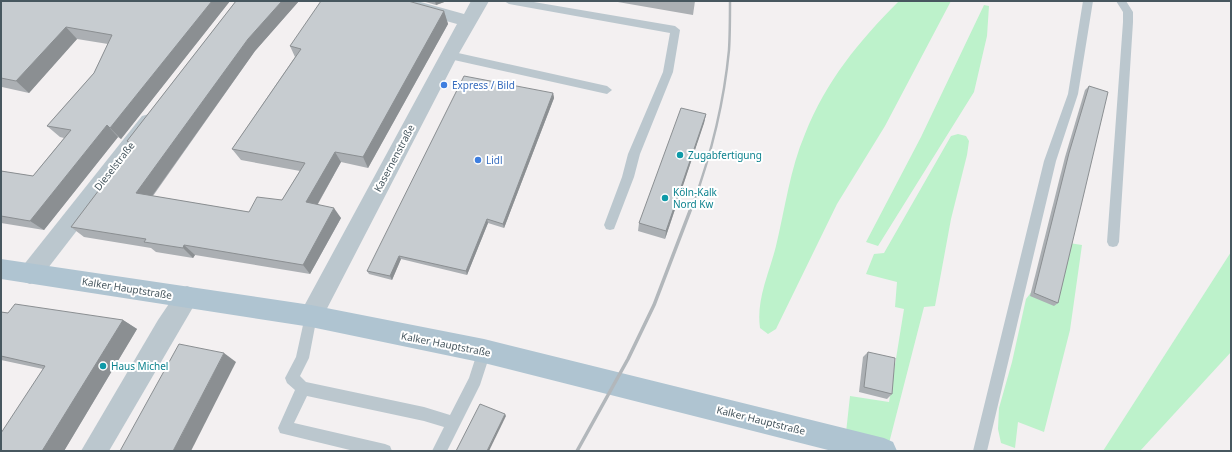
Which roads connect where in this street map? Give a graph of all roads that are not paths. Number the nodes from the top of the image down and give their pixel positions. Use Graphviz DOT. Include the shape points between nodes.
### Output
graph roads {
  1 [pos="395,1"];
  2 [pos="480,1"];
  3 [pos="509,1"];
  4 [pos="1088,1"];
  5 [pos="1121,1"];
  6 [pos="468,21"];
  7 [pos="449,55"];
  8 [pos="607,90"];
  9 [pos="160,107"];
  10 [pos="610,225"];
  11 [pos="1113,242"];
  12 [pos="1,269"];
  13 [pos="30,274"];
  14 [pos="187,297"];
  15 [pos="311,316"];
  16 [pos="484,352"];
  17 [pos="303,388"];
  18 [pos="453,423"];
  19 [pos="94,451"];
  20 [pos="385,451"];
  21 [pos="439,451"];
  22 [pos="884,451"];
  23 [pos="980,451"];
  1 -- 6 [label="street"];
  2 -- 6 [label="street, Kasernenstraße"];
  3 -- 10 [label="lane" via="675,30 668,72 634,154"];
  4 -- 23 [label="lane" via="1073,94 1048,168"];
  5 -- 11 [label="lane" via="1128,12 1128,22"];
  6 -- 7 [label="street, Kasernenstraße"];
  7 -- 8 [label="lane"];
  7 -- 15 [label="street, Kasernenstraße"];
  9 -- 13 [label="street, Dieselstraße"];
  12 -- 13 [label="main road, Kalker Hauptstraße"];
  13 -- 14 [label="main road, Kalker Hauptstraße"];
  14 -- 15 [label="main road, Kalker Hauptstraße"];
  14 -- 19 [label="street"];
  15 -- 16 [label="main road, Kalker Hauptstraße"];
  15 -- 17 [label="lane" via="302,358 292,378"];
  16 -- 18 [label="lane" via="475,380"];
  16 -- 22 [label="main road, Kalker Hauptstraße"];
  17 -- 18 [label="lane" via="424,414"];
  17 -- 20 [label="lane" via="285,428"];
  18 -- 21 [label="lane"];
}
